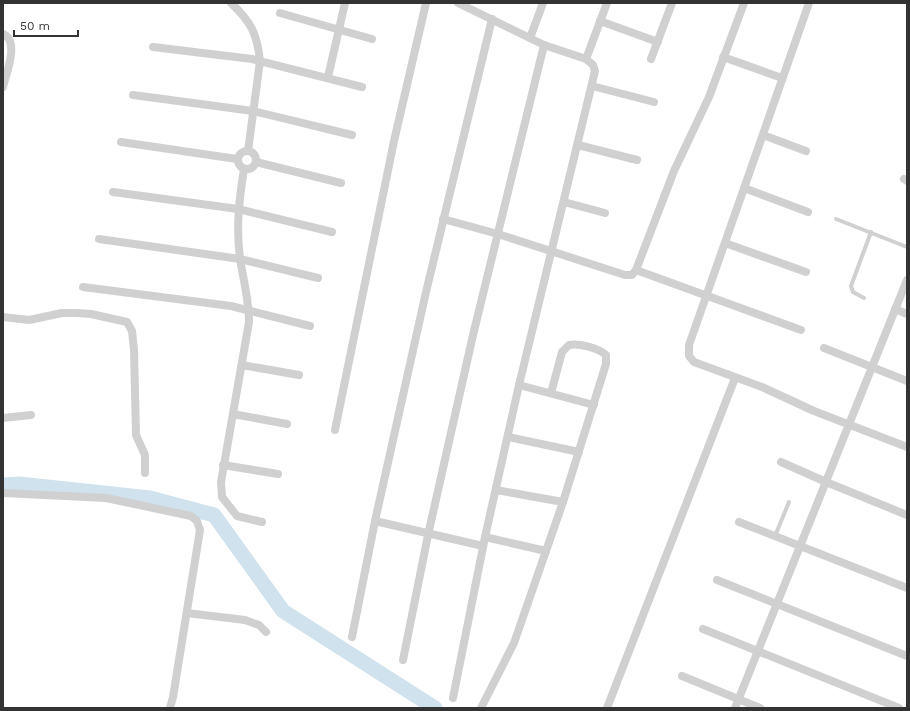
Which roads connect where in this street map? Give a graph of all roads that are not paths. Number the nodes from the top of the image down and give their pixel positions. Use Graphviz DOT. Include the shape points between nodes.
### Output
graph roads {
  1 [pos="231,3"];
  2 [pos="345,3"];
  3 [pos="426,3"];
  4 [pos="458,3"];
  5 [pos="481,3"];
  6 [pos="543,3"];
  7 [pos="607,3"];
  8 [pos="672,3"];
  9 [pos="744,3"];
  10 [pos="810,3"];
  11 [pos="478,12"];
  12 [pos="280,13"];
  13 [pos="492,19"];
  14 [pos="600,21"];
  15 [pos="339,29"];
  16 [pos="3,34"];
  17 [pos="530,38"];
  18 [pos="372,39"];
  19 [pos="658,42"];
  20 [pos="544,45"];
  21 [pos="153,47"];
  22 [pos="724,57"];
  23 [pos="586,59"];
  24 [pos="651,59"];
  25 [pos="260,61"];
  26 [pos="328,78"];
  27 [pos="782,78"];
  28 [pos="592,86"];
  29 [pos="3,87"];
  30 [pos="362,87"];
  31 [pos="133,95"];
  32 [pos="654,102"];
  33 [pos="253,111"];
  34 [pos="352,135"];
  35 [pos="763,135"];
  36 [pos="121,142"];
  37 [pos="578,145"];
  38 [pos="248,151"];
  39 [pos="806,151"];
  40 [pos="238,159"];
  41 [pos="637,160"];
  42 [pos="256,162"];
  43 [pos="244,169"];
  44 [pos="341,183"];
  45 [pos="744,188"];
  46 [pos="113,192"];
  47 [pos="564,202"];
  48 [pos="238,209"];
  49 [pos="808,212"];
  50 [pos="605,213"];
  51 [pos="443,219"];
  52 [pos="836,219"];
  53 [pos="332,232"];
  54 [pos="871,232"];
  55 [pos="498,234"];
  56 [pos="98,239"];
  57 [pos="725,243"];
  58 [pos="907,247"];
  59 [pos="552,251"];
  60 [pos="240,259"];
  61 [pos="636,270"];
  62 [pos="806,272"];
  63 [pos="318,278"];
  64 [pos="907,280"];
  65 [pos="83,287"];
  66 [pos="705,296"];
  67 [pos="864,298"];
  68 [pos="895,309"];
  69 [pos="249,311"];
  70 [pos="907,314"];
  71 [pos="3,317"];
  72 [pos="310,326"];
  73 [pos="801,330"];
  74 [pos="824,348"];
  75 [pos="242,365"];
  76 [pos="872,367"];
  77 [pos="298,375"];
  78 [pos="735,378"];
  79 [pos="907,381"];
  80 [pos="519,385"];
  81 [pos="551,393"];
  82 [pos="594,405"];
  83 [pos="233,414"];
  84 [pos="31,415"];
  85 [pos="3,418"];
  86 [pos="287,424"];
  87 [pos="849,425"];
  88 [pos="335,430"];
  89 [pos="508,437"];
  90 [pos="907,447"];
  91 [pos="579,452"];
  92 [pos="782,462"];
  93 [pos="223,464"];
  94 [pos="145,473"];
  95 [pos="278,474"];
  96 [pos="826,482"];
  97 [pos="496,490"];
  98 [pos="3,493"];
  99 [pos="563,502"];
  100 [pos="789,502"];
  101 [pos="907,515"];
  102 [pos="375,521"];
  103 [pos="262,522"];
  104 [pos="739,522"];
  105 [pos="428,535"];
  106 [pos="776,536"];
  107 [pos="485,537"];
  108 [pos="484,546"];
  109 [pos="801,546"];
  110 [pos="546,551"];
  111 [pos="717,580"];
  112 [pos="907,588"];
  113 [pos="777,605"];
  114 [pos="187,613"];
  115 [pos="703,629"];
  116 [pos="266,632"];
  117 [pos="352,637"];
  118 [pos="758,651"];
  119 [pos="907,656"];
  120 [pos="404,660"];
  121 [pos="682,676"];
  122 [pos="453,698"];
  123 [pos="739,700"];
  124 [pos="170,708"];
  125 [pos="481,708"];
  126 [pos="607,708"];
  127 [pos="736,708"];
  128 [pos="760,708"];
  129 [pos="899,708"];
  1 -- 25 [label="street" via="250,23 255,33"];
  2 -- 15 [label="street"];
  3 -- 88 [label="street" via="394,141"];
  4 -- 11 [label="street"];
  5 -- 11 [label="street"];
  6 -- 17 [label="street"];
  7 -- 14 [label="street"];
  8 -- 19 [label="street"];
  9 -- 22 [label="street"];
  10 -- 27 [label="street"];
  11 -- 13 [label="street"];
  12 -- 15 [label="street"];
  13 -- 17 [label="street"];
  13 -- 51 [label="street"];
  14 -- 19 [label="street"];
  14 -- 23 [label="street"];
  15 -- 18 [label="street"];
  15 -- 26 [label="street"];
  16 -- 29 [label="street" via="8,36 11,42 11,52"];
  17 -- 20 [label="street"];
  19 -- 24 [label="street"];
  20 -- 23 [label="street"];
  20 -- 55 [label="street"];
  21 -- 25 [label="street"];
  22 -- 27 [label="street"];
  22 -- 61 [label="street" via="709,97 666,190"];
  23 -- 28 [label="street" via="594,68"];
  25 -- 26 [label="street"];
  25 -- 33 [label="street"];
  26 -- 30 [label="street"];
  27 -- 35 [label="street"];
  28 -- 32 [label="street"];
  28 -- 37 [label="street"];
  31 -- 33 [label="street"];
  33 -- 34 [label="street"];
  33 -- 38 [label="street"];
  35 -- 39 [label="street"];
  35 -- 45 [label="street"];
  36 -- 40 [label="street"];
  37 -- 41 [label="street"];
  37 -- 47 [label="street"];
  38 -- 40 [label="street" via="241,153"];
  38 -- 42 [label="street" via="254,155"];
  40 -- 43 [label="street" via="239,166"];
  42 -- 43 [label="street" via="252,168"];
  42 -- 44 [label="street"];
  43 -- 48 [label="street"];
  45 -- 49 [label="street"];
  45 -- 57 [label="street"];
  46 -- 48 [label="street"];
  47 -- 50 [label="street"];
  47 -- 59 [label="street"];
  48 -- 53 [label="street"];
  48 -- 60 [label="street"];
  51 -- 55 [label="street"];
  51 -- 102 [label="street"];
  52 -- 54 [label="lane"];
  54 -- 58 [label="lane"];
  54 -- 67 [label="lane" via="851,286 853,292"];
  55 -- 59 [label="street"];
  55 -- 105 [label="street"];
  56 -- 60 [label="street"];
  57 -- 62 [label="street"];
  57 -- 66 [label="street"];
  59 -- 61 [label="street" via="625,275"];
  59 -- 80 [label="street"];
  60 -- 63 [label="street"];
  60 -- 69 [label="street"];
  61 -- 66 [label="street"];
  64 -- 68 [label="street"];
  65 -- 69 [label="street" via="206,302"];
  66 -- 73 [label="street"];
  66 -- 78 [label="street" via="689,345 689,356 694,362"];
  68 -- 70 [label="street"];
  68 -- 76 [label="street"];
  69 -- 72 [label="street"];
  69 -- 75 [label="street"];
  71 -- 94 [label="street" via="29,320 73,313 127,322 132,331 134,350 136,435 145,455"];
  74 -- 76 [label="street"];
  75 -- 77 [label="street"];
  75 -- 83 [label="street"];
  76 -- 79 [label="street"];
  76 -- 87 [label="street"];
  78 -- 87 [label="street"];
  78 -- 126 [label="street"];
  80 -- 81 [label="street"];
  80 -- 89 [label="street"];
  81 -- 82 [label="street"];
  81 -- 82 [label="street" via="562,352 569,344 585,347 604,353 606,357"];
  82 -- 91 [label="street"];
  83 -- 86 [label="street"];
  83 -- 93 [label="street"];
  84 -- 85 [label="street"];
  87 -- 90 [label="street"];
  87 -- 96 [label="street"];
  89 -- 91 [label="street"];
  89 -- 97 [label="street"];
  91 -- 99 [label="street"];
  92 -- 96 [label="street"];
  93 -- 95 [label="street"];
  93 -- 103 [label="street" via="222,497 229,509 237,516"];
  96 -- 101 [label="street"];
  96 -- 109 [label="street"];
  97 -- 99 [label="street"];
  97 -- 107 [label="street"];
  98 -- 114 [label="street" via="106,498 192,516 198,521 200,530"];
  99 -- 110 [label="street"];
  100 -- 106 [label="lane"];
  102 -- 105 [label="street"];
  102 -- 117 [label="street"];
  104 -- 106 [label="street"];
  105 -- 108 [label="street"];
  105 -- 120 [label="street"];
  106 -- 109 [label="street"];
  107 -- 108 [label="street"];
  107 -- 110 [label="street"];
  108 -- 122 [label="street"];
  109 -- 112 [label="street"];
  109 -- 113 [label="street"];
  110 -- 125 [label="street" via="514,643"];
  111 -- 113 [label="street"];
  113 -- 118 [label="street"];
  113 -- 119 [label="street"];
  114 -- 116 [label="street" via="245,620 259,625"];
  114 -- 124 [label="street"];
  115 -- 118 [label="street"];
  118 -- 123 [label="street"];
  118 -- 129 [label="street"];
  121 -- 123 [label="street"];
  123 -- 127 [label="street"];
  123 -- 128 [label="street"];
}
